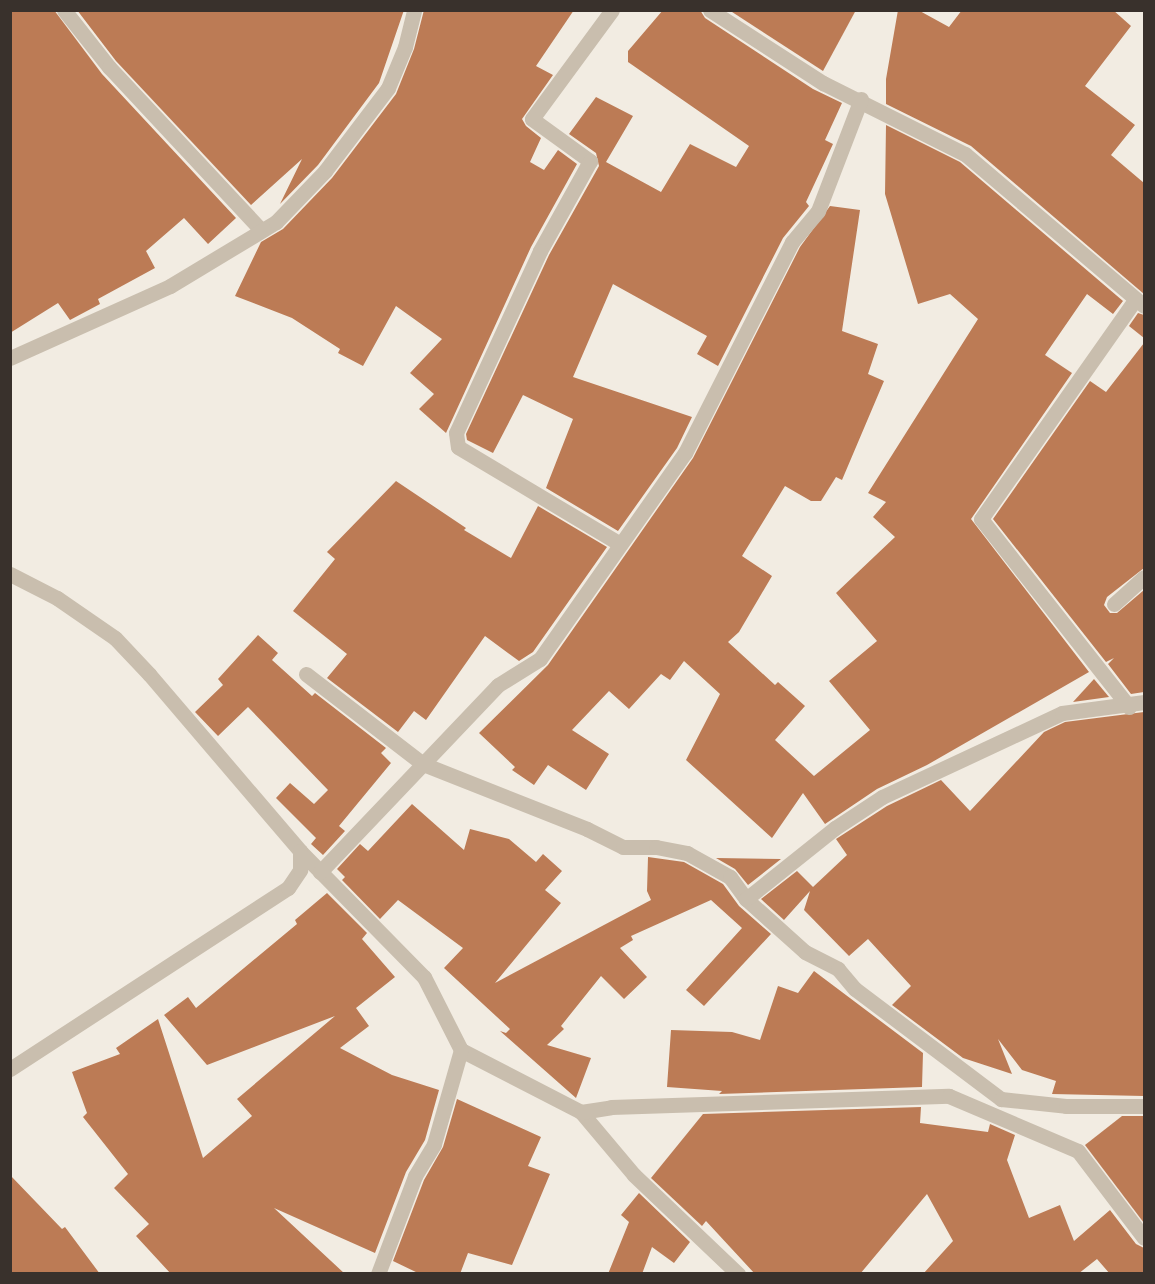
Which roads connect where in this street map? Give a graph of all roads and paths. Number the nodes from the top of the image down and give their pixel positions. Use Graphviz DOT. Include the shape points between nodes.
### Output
graph roads {
  1 [pos="64,10"];
  2 [pos="414,10"];
  3 [pos="612,10"];
  4 [pos="710,10"];
  5 [pos="861,99"];
  6 [pos="261,230"];
  7 [pos="1140,303"];
  8 [pos="12,353"];
  9 [pos="620,544"];
  10 [pos="10,574"];
  11 [pos="1144,577"];
  12 [pos="1114,604"];
  13 [pos="306,674"];
  14 [pos="1144,702"];
  15 [pos="1129,707"];
  16 [pos="423,764"];
  17 [pos="300,851"];
  18 [pos="320,872"];
  19 [pos="746,899"];
  20 [pos="460,1050"];
  21 [pos="10,1068"];
  22 [pos="1001,1099"];
  23 [pos="1144,1106"];
  24 [pos="981,1110"];
  25 [pos="581,1112"];
  26 [pos="1144,1238"];
  27 [pos="378,1274"];
  28 [pos="738,1274"];
  1 -- 6 [label="street" via="109,67"];
  2 -- 6 [label="street" via="405,47 388,88 326,171 276,222"];
  3 -- 9 [label="street" via="532,119 590,161 540,251 456,433 458,447"];
  4 -- 5 [label="street" via="824,83"];
  5 -- 7 [label="street" via="964,154"];
  5 -- 9 [label="street" via="818,211 792,242 685,453"];
  6 -- 8 [label="street" via="170,286"];
  7 -- 15 [label="street" via="981,519"];
  9 -- 16 [label="street" via="540,659 498,685"];
  10 -- 17 [label="street" via="57,598 115,638"];
  11 -- 12 [label="street"];
  13 -- 16 [label="street"];
  14 -- 15 [label="street"];
  15 -- 19 [label="street" via="1062,714 882,796"];
  16 -- 18 [label="street"];
  16 -- 19 [label="street" via="623,847 656,847 687,853 730,877"];
  17 -- 18 [label="street"];
  17 -- 21 [label="street" via="300,870 288,888"];
  18 -- 20 [label="street" via="424,976"];
  19 -- 22 [label="street" via="805,952 838,969 855,989"];
  20 -- 25 [label="street"];
  20 -- 27 [label="street" via="434,1144 414,1176"];
  22 -- 23 [label="street" via="1066,1106"];
  22 -- 24 [label="street"];
  24 -- 25 [label="street" via="949,1096 611,1107"];
  24 -- 26 [label="street" via="1078,1151"];
  25 -- 28 [label="street" via="634,1175"];
}
